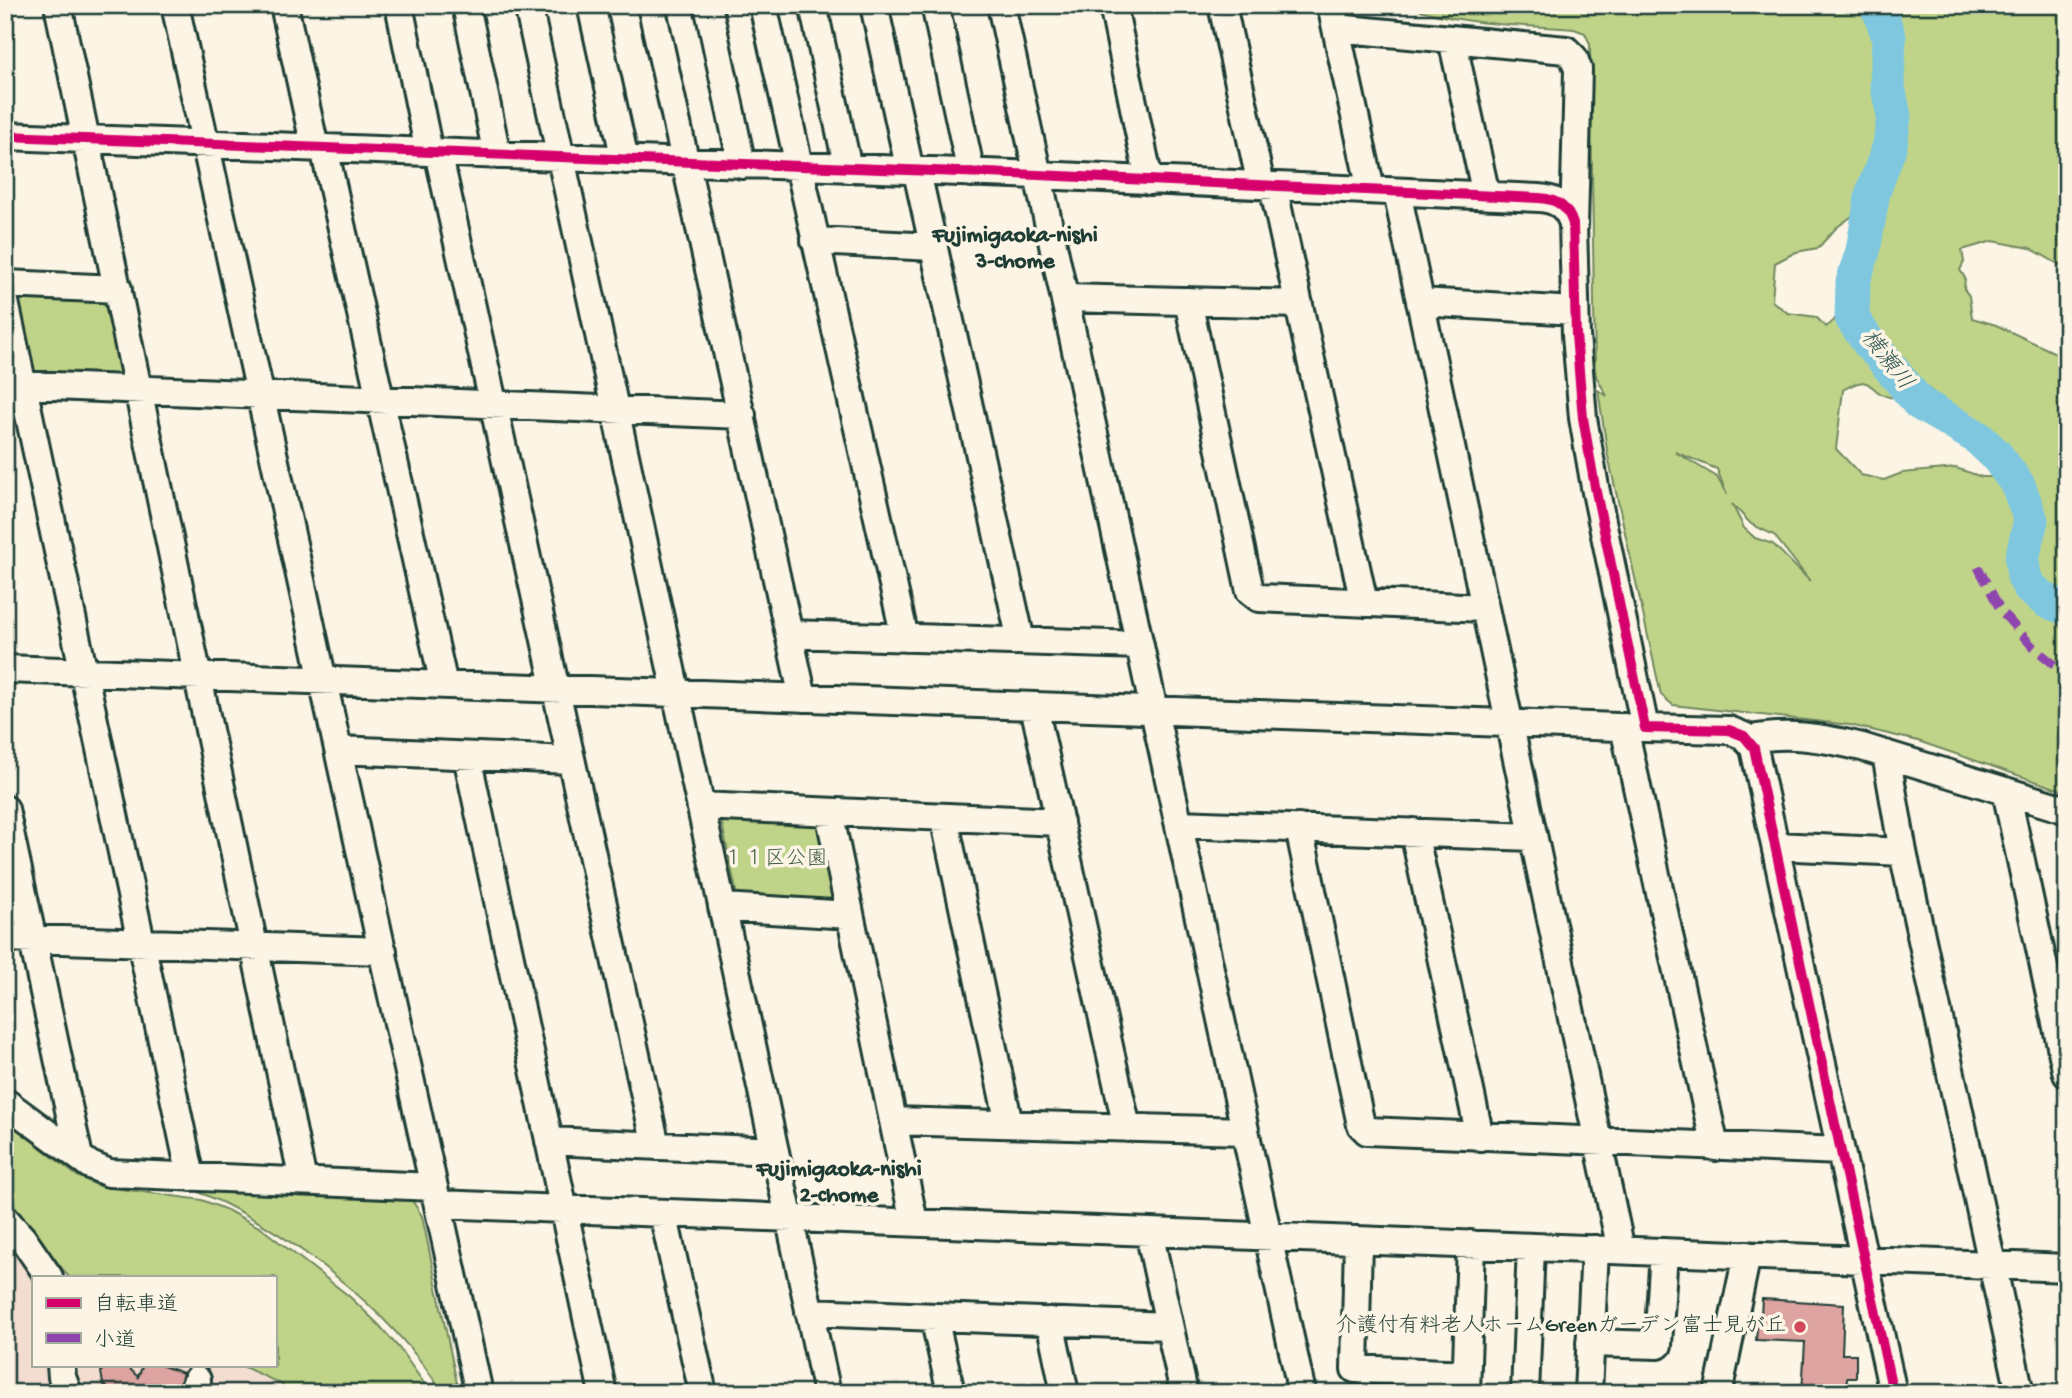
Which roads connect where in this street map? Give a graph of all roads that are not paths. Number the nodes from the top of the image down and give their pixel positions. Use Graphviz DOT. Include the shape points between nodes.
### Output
graph roads {
  1 [pos="58,5"];
  2 [pos="175,5"];
  3 [pos="284,5"];
  4 [pos="399,5"];
  5 [pos="466,5"];
  6 [pos="528,5"];
  7 [pos="591,5"];
  8 [pos="651,5"];
  9 [pos="708,5"];
  10 [pos="763,5"];
  11 [pos="813,5"];
  12 [pos="874,5"];
  13 [pos="935,5"];
  14 [pos="1001,5"];
  15 [pos="1113,5"];
  16 [pos="1222,5"];
  17 [pos="1334,17"];
  18 [pos="1452,39"];
  19 [pos="5,136"];
  20 [pos="87,139"];
  21 [pos="206,143"];
  22 [pos="320,148"];
  23 [pos="433,152"];
  24 [pos="497,155"];
  25 [pos="562,158"];
  26 [pos="625,160"];
  27 [pos="686,163"];
  28 [pos="742,165"];
  29 [pos="798,167"];
  30 [pos="848,169"];
  31 [pos="914,172"];
  32 [pos="971,173"];
  33 [pos="1038,175"];
  34 [pos="1149,181"];
  35 [pos="1267,186"];
  36 [pos="1384,191"];
  37 [pos="1486,195"];
  38 [pos="1574,229"];
  39 [pos="815,241"];
  40 [pos="934,247"];
  41 [pos="5,284"];
  42 [pos="118,289"];
  43 [pos="1065,298"];
  44 [pos="1188,301"];
  45 [pos="5,302"];
  46 [pos="1420,302"];
  47 [pos="1299,304"];
  48 [pos="1575,311"];
  49 [pos="14,384"];
  50 [pos="139,390"];
  51 [pos="261,395"];
  52 [pos="380,400"];
  53 [pos="493,405"];
  54 [pos="616,410"];
  55 [pos="743,415"];
  56 [pos="1364,603"];
  57 [pos="1485,608"];
  58 [pos="789,634"];
  59 [pos="905,638"];
  60 [pos="1021,641"];
  61 [pos="1140,645"];
  62 [pos="5,669"];
  63 [pos="84,672"];
  64 [pos="198,676"];
  65 [pos="324,680"];
  66 [pos="444,685"];
  67 [pos="555,689"];
  68 [pos="677,693"];
  69 [pos="803,698"];
  70 [pos="1034,706"];
  71 [pos="1154,710"];
  72 [pos="1509,723"];
  73 [pos="1634,728"];
  74 [pos="1748,740"];
  75 [pos="339,750"];
  76 [pos="1886,754"];
  77 [pos="467,756"];
  78 [pos="571,760"];
  79 [pos="2006,791"];
  80 [pos="701,806"];
  81 [pos="5,809"];
  82 [pos="2067,810"];
  83 [pos="829,812"];
  84 [pos="944,817"];
  85 [pos="1060,822"];
  86 [pos="1179,824"];
  87 [pos="1298,828"];
  88 [pos="1414,832"];
  89 [pos="1533,837"];
  90 [pos="1776,846"];
  91 [pos="1903,852"];
  92 [pos="722,907"];
  93 [pos="850,915"];
  94 [pos="5,938"];
  95 [pos="33,939"];
  96 [pos="142,944"];
  97 [pos="255,947"];
  98 [pos="383,951"];
  99 [pos="2067,1074"];
  100 [pos="5,1102"];
  101 [pos="892,1121"];
  102 [pos="1009,1124"];
  103 [pos="1127,1128"];
  104 [pos="1245,1131"];
  105 [pos="1480,1137"];
  106 [pos="549,1141"];
  107 [pos="1598,1142"];
  108 [pos="656,1146"];
  109 [pos="1715,1147"];
  110 [pos="775,1151"];
  111 [pos="1841,1151"];
  112 [pos="79,1157"];
  113 [pos="191,1177"];
  114 [pos="303,1181"];
  115 [pos="436,1195"];
  116 [pos="564,1209"];
  117 [pos="663,1213"];
  118 [pos="789,1218"];
  119 [pos="5,1219"];
  120 [pos="914,1223"];
  121 [pos="1149,1231"];
  122 [pos="1268,1236"];
  123 [pos="1358,1240"];
  124 [pos="1471,1244"];
  125 [pos="1531,1247"];
  126 [pos="1608,1250"];
  127 [pos="1664,1252"];
  128 [pos="1747,1255"];
  129 [pos="1865,1260"];
  130 [pos="1992,1265"];
  131 [pos="2067,1268"];
  132 [pos="48,1276"];
  133 [pos="809,1312"];
  134 [pos="934,1317"];
  135 [pos="1050,1321"];
  136 [pos="1169,1326"];
  137 [pos="1590,1343"];
  138 [pos="61,1366"];
  139 [pos="1466,1383"];
  140 [pos="68,1393"];
  141 [pos="479,1393"];
  142 [pos="603,1393"];
  143 [pos="703,1393"];
  144 [pos="827,1393"];
  145 [pos="951,1393"];
  146 [pos="1065,1393"];
  147 [pos="1184,1393"];
  148 [pos="1302,1393"];
  149 [pos="1525,1393"];
  150 [pos="1588,1393"];
  151 [pos="1718,1393"];
  152 [pos="1893,1393"];
  153 [pos="2020,1393"];
  1 -- 20 [label="street"];
  2 -- 21 [label="street"];
  3 -- 22 [label="street"];
  4 -- 23 [label="street"];
  5 -- 24 [label="street"];
  6 -- 25 [label="street"];
  7 -- 26 [label="street"];
  8 -- 27 [label="street"];
  9 -- 28 [label="street"];
  10 -- 29 [label="street"];
  11 -- 30 [label="street"];
  12 -- 31 [label="street"];
  13 -- 32 [label="street"];
  14 -- 33 [label="street"];
  15 -- 34 [label="street"];
  16 -- 35 [label="street"];
  17 -- 18 [label="street"];
  17 -- 36 [label="street"];
  18 -- 37 [label="street"];
  18 -- 38 [label="street" via="1566,50 1574,58 1578,69"];
  19 -- 20 [label="street"];
  20 -- 21 [label="street"];
  20 -- 42 [label="street"];
  21 -- 22 [label="street"];
  21 -- 51 [label="street"];
  22 -- 23 [label="street"];
  22 -- 52 [label="street"];
  23 -- 24 [label="street"];
  23 -- 53 [label="street"];
  24 -- 25 [label="street"];
  25 -- 26 [label="street"];
  25 -- 54 [label="street"];
  26 -- 27 [label="street"];
  27 -- 28 [label="street"];
  27 -- 55 [label="street"];
  28 -- 29 [label="street"];
  29 -- 30 [label="street"];
  29 -- 39 [label="street"];
  30 -- 31 [label="street"];
  31 -- 32 [label="street"];
  31 -- 40 [label="street"];
  32 -- 33 [label="street"];
  33 -- 34 [label="street"];
  33 -- 43 [label="street"];
  34 -- 35 [label="street"];
  35 -- 36 [label="street"];
  35 -- 47 [label="street"];
  36 -- 37 [label="street"];
  36 -- 46 [label="street"];
  37 -- 38 [label="street" via="1552,200 1569,213"];
  38 -- 48 [label="street"];
  39 -- 40 [label="street"];
  39 -- 59 [label="street"];
  40 -- 60 [label="street"];
  41 -- 42 [label="street"];
  42 -- 50 [label="street"];
  43 -- 44 [label="street"];
  43 -- 61 [label="street"];
  44 -- 47 [label="street"];
  44 -- 56 [label="street" via="1250,591 1259,598"];
  45 -- 49 [label="street"];
  46 -- 48 [label="street"];
  46 -- 57 [label="street"];
  47 -- 56 [label="street"];
  48 -- 73 [label="street" via="1587,442"];
  49 -- 50 [label="street"];
  49 -- 63 [label="street"];
  50 -- 51 [label="street"];
  50 -- 64 [label="street"];
  51 -- 52 [label="street"];
  51 -- 65 [label="street"];
  52 -- 53 [label="street"];
  52 -- 66 [label="street"];
  53 -- 54 [label="street"];
  53 -- 67 [label="street"];
  54 -- 55 [label="street"];
  54 -- 68 [label="street"];
  55 -- 58 [label="street"];
  56 -- 57 [label="street"];
  57 -- 72 [label="street"];
  58 -- 59 [label="street"];
  58 -- 69 [label="street"];
  59 -- 60 [label="street"];
  60 -- 61 [label="street"];
  61 -- 71 [label="street"];
  62 -- 63 [label="street"];
  63 -- 64 [label="street"];
  63 -- 96 [label="street"];
  64 -- 65 [label="street"];
  64 -- 97 [label="street"];
  65 -- 66 [label="street"];
  65 -- 75 [label="street"];
  66 -- 67 [label="street"];
  67 -- 68 [label="street"];
  67 -- 78 [label="street"];
  68 -- 69 [label="street"];
  68 -- 80 [label="street"];
  69 -- 70 [label="street"];
  70 -- 71 [label="street"];
  70 -- 85 [label="street"];
  71 -- 72 [label="street"];
  71 -- 86 [label="street"];
  72 -- 73 [label="street"];
  72 -- 89 [label="street"];
  73 -- 74 [label="street" via="1729,730"];
  73 -- 109 [label="street"];
  74 -- 76 [label="street" via="1806,737"];
  74 -- 90 [label="street" via="1756,753"];
  75 -- 77 [label="street"];
  75 -- 98 [label="street"];
  76 -- 79 [label="street"];
  76 -- 91 [label="street"];
  77 -- 78 [label="street"];
  77 -- 106 [label="street"];
  78 -- 108 [label="street"];
  79 -- 82 [label="street"];
  79 -- 99 [label="street"];
  80 -- 83 [label="street"];
  80 -- 92 [label="street"];
  81 -- 95 [label="street"];
  83 -- 84 [label="street"];
  83 -- 93 [label="street"];
  84 -- 85 [label="street"];
  84 -- 102 [label="street"];
  85 -- 103 [label="street"];
  86 -- 87 [label="street"];
  86 -- 104 [label="street"];
  87 -- 88 [label="street"];
  87 -- 105 [label="street" via="1363,1129"];
  88 -- 89 [label="street"];
  88 -- 105 [label="street"];
  89 -- 107 [label="street"];
  90 -- 91 [label="street"];
  90 -- 111 [label="street"];
  91 -- 130 [label="street"];
  92 -- 93 [label="street"];
  92 -- 110 [label="street"];
  93 -- 101 [label="street"];
  94 -- 95 [label="street"];
  95 -- 96 [label="street"];
  95 -- 112 [label="street"];
  96 -- 97 [label="street"];
  96 -- 113 [label="street"];
  97 -- 98 [label="street"];
  97 -- 114 [label="street"];
  98 -- 115 [label="street"];
  100 -- 112 [label="street"];
  101 -- 102 [label="street"];
  101 -- 120 [label="street"];
  102 -- 103 [label="street"];
  103 -- 104 [label="street"];
  104 -- 122 [label="street"];
  105 -- 107 [label="street"];
  106 -- 108 [label="street"];
  106 -- 116 [label="street"];
  107 -- 109 [label="street"];
  107 -- 126 [label="street"];
  108 -- 110 [label="street"];
  109 -- 111 [label="street"];
  110 -- 118 [label="street"];
  111 -- 129 [label="street"];
  112 -- 113 [label="street" via="109,1173"];
  113 -- 114 [label="street"];
  114 -- 115 [label="street"];
  115 -- 116 [label="street"];
  115 -- 141 [label="street"];
  116 -- 117 [label="street"];
  116 -- 142 [label="street"];
  117 -- 118 [label="street"];
  117 -- 143 [label="street"];
  118 -- 120 [label="street"];
  118 -- 133 [label="street"];
  119 -- 132 [label="street"];
  120 -- 121 [label="street"];
  121 -- 122 [label="street"];
  121 -- 136 [label="street"];
  122 -- 123 [label="street"];
  122 -- 148 [label="street"];
  123 -- 124 [label="street"];
  123 -- 139 [label="street" via="1354,1369"];
  124 -- 125 [label="street"];
  124 -- 139 [label="street"];
  125 -- 126 [label="street"];
  125 -- 149 [label="street"];
  126 -- 127 [label="street"];
  126 -- 137 [label="street"];
  127 -- 128 [label="street"];
  127 -- 137 [label="street" via="1658,1345"];
  128 -- 129 [label="street"];
  128 -- 151 [label="street"];
  129 -- 130 [label="street"];
  129 -- 152 [label="street"];
  130 -- 131 [label="street"];
  130 -- 153 [label="street"];
  133 -- 134 [label="street"];
  133 -- 144 [label="street"];
  134 -- 135 [label="street"];
  134 -- 145 [label="street"];
  135 -- 136 [label="street"];
  135 -- 146 [label="street"];
  136 -- 147 [label="street"];
  137 -- 150 [label="street"];
  138 -- 140 [label="street"];
}
